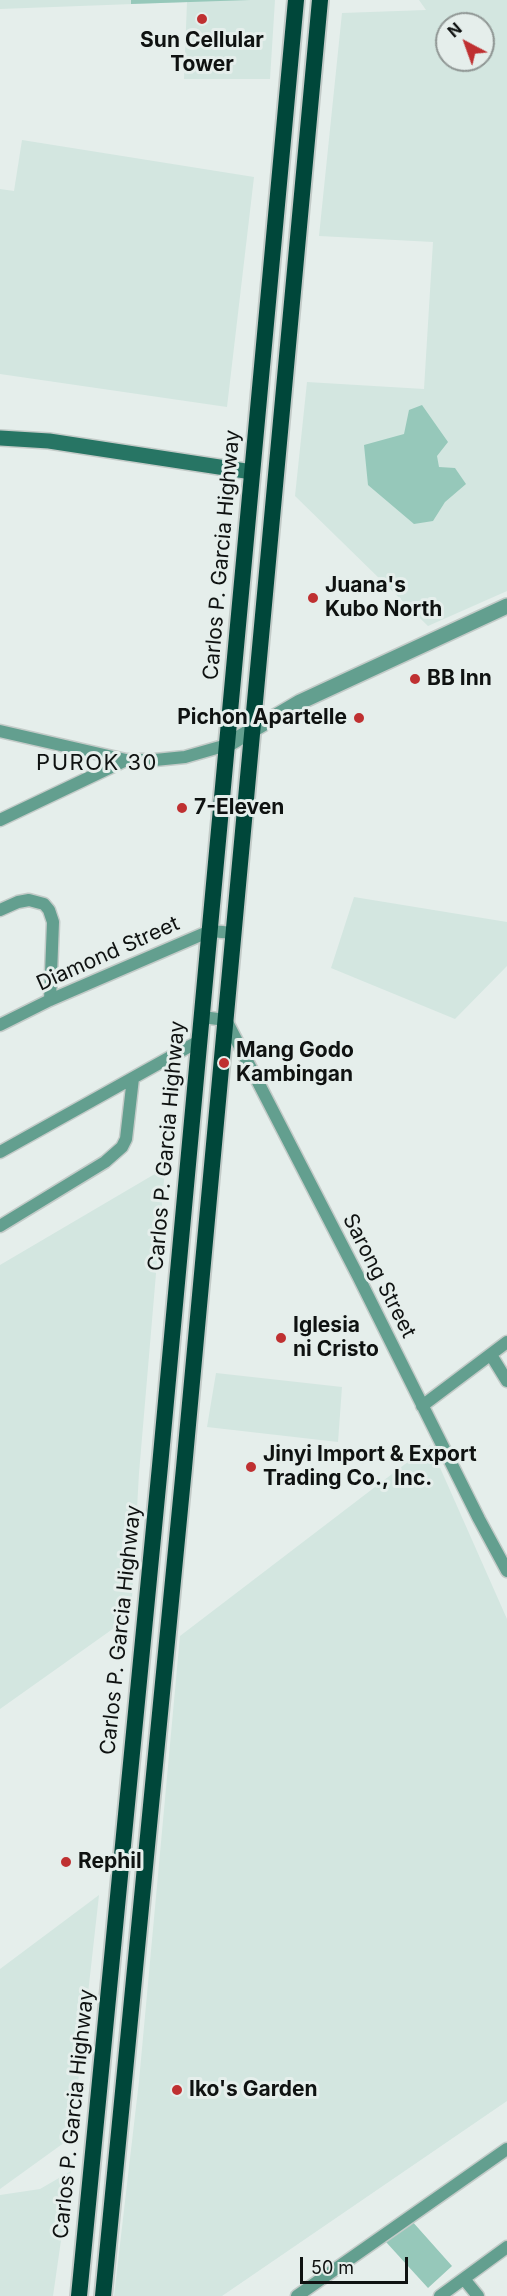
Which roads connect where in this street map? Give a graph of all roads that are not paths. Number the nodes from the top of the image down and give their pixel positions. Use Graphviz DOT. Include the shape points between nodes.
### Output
graph roads {
  1 [pos="296,0"];
  2 [pos="320,0"];
  3 [pos="264,346"];
  4 [pos="288,349"];
  5 [pos="0,438"];
  6 [pos="252,472"];
  7 [pos="240,601"];
  8 [pos="265,603"];
  9 [pos="507,606"];
  10 [pos="253,728"];
  11 [pos="0,731"];
  12 [pos="227,745"];
  13 [pos="126,760"];
  14 [pos="0,820"];
  15 [pos="0,910"];
  16 [pos="210,931"];
  17 [pos="234,933"];
  18 [pos="50,1000"];
  19 [pos="202,1017"];
  20 [pos="226,1020"];
  21 [pos="0,1025"];
  22 [pos="199,1041"];
  23 [pos="133,1078"];
  24 [pos="0,1152"];
  25 [pos="0,1226"];
  26 [pos="507,1342"];
  27 [pos="491,1355"];
  28 [pos="507,1381"];
  29 [pos="422,1406"];
  30 [pos="507,1571"];
  31 [pos="507,2149"];
  32 [pos="507,2247"];
  33 [pos="464,2279"];
  34 [pos="79,2296"];
  35 [pos="103,2296"];
  36 [pos="297,2296"];
  37 [pos="440,2296"];
  38 [pos="478,2296"];
  1 -- 3 [label="highway, Carlos P. Garcia Highway"];
  2 -- 4 [label="highway"];
  3 -- 4 [label="highway"];
  3 -- 6 [label="highway, Carlos P. Garcia Highway"];
  4 -- 8 [label="highway"];
  5 -- 6 [label="main road" via="49,441"];
  6 -- 7 [label="highway, Carlos P. Garcia Highway"];
  7 -- 8 [label="highway"];
  7 -- 12 [label="highway, Carlos P. Garcia Highway"];
  8 -- 10 [label="highway"];
  9 -- 10 [label="street" via="343,681"];
  10 -- 12 [label="street"];
  10 -- 17 [label="highway"];
  11 -- 13 [label="street"];
  12 -- 13 [label="street" via="185,757"];
  12 -- 16 [label="highway, Carlos P. Garcia Highway"];
  13 -- 14 [label="street"];
  15 -- 18 [label="street" via="18,902 38,901 49,910 53,922"];
  16 -- 17 [label="street, Diamond Street"];
  16 -- 18 [label="street, Diamond Street"];
  16 -- 19 [label="highway, Carlos P. Garcia Highway"];
  17 -- 20 [label="highway"];
  18 -- 21 [label="street, Diamond Street"];
  19 -- 20 [label="street"];
  19 -- 22 [label="highway, Carlos P. Garcia Highway"];
  20 -- 29 [label="street, Sarong Street"];
  20 -- 35 [label="highway"];
  22 -- 23 [label="street"];
  22 -- 34 [label="highway, Carlos P. Garcia Highway"];
  23 -- 24 [label="street"];
  23 -- 25 [label="street" via="122,1147 105,1162"];
  26 -- 27 [label="street"];
  27 -- 28 [label="street"];
  27 -- 29 [label="street"];
  29 -- 30 [label="street, Sarong Street"];
  31 -- 36 [label="street"];
  32 -- 33 [label="street"];
  33 -- 37 [label="street"];
  33 -- 38 [label="street"];
}
